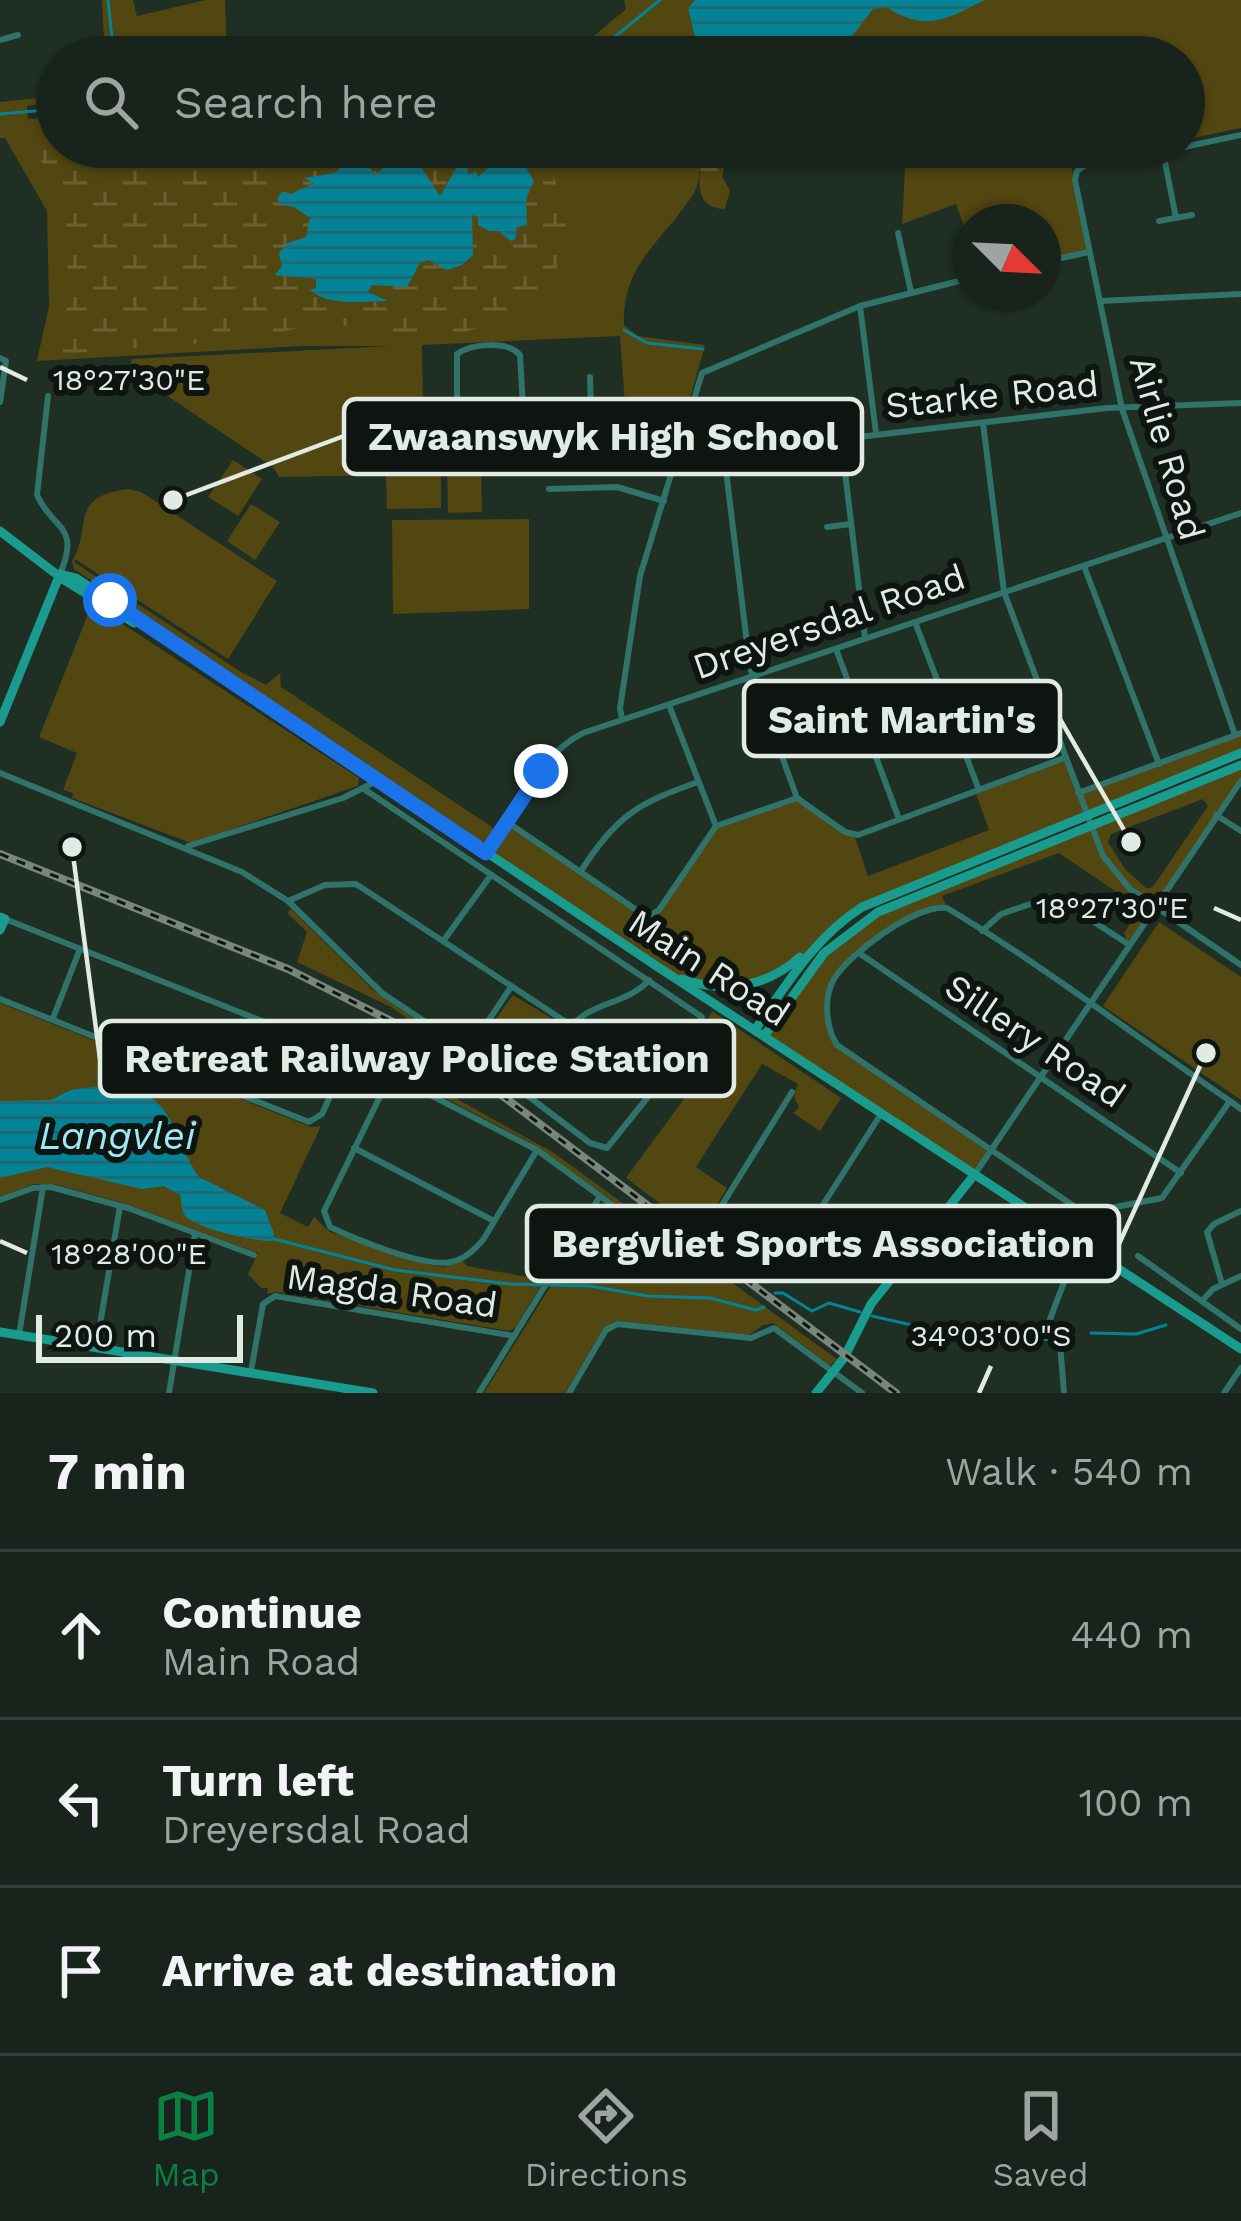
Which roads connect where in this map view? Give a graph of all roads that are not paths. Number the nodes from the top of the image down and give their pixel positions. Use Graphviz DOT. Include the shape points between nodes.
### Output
graph roads {
  1 [pos="18,35"];
  2 [pos="0,40"];
  3 [pos="1241,135"];
  4 [pos="1205,143"];
  5 [pos="1083,168"];
  6 [pos="1166,168"];
  7 [pos="1192,215"];
  8 [pos="1176,218"];
  9 [pos="1159,221"];
  10 [pos="898,233"];
  11 [pos="1089,252"];
  12 [pos="1061,258"];
  13 [pos="953,282"];
  14 [pos="911,292"];
  15 [pos="1241,294"];
  16 [pos="1100,301"];
  17 [pos="860,306"];
  18 [pos="3,359"];
  19 [pos="590,377"];
  20 [pos="48,396"];
  21 [pos="0,402"];
  22 [pos="1241,403"];
  23 [pos="1122,409"];
  24 [pos="983,422"];
  25 [pos="457,427"];
  26 [pos="877,434"];
  27 [pos="841,440"];
  28 [pos="592,448"];
  29 [pos="680,448"];
  30 [pos="724,454"];
  31 [pos="677,458"];
  32 [pos="549,489"];
  33 [pos="664,501"];
  34 [pos="1241,513"];
  35 [pos="851,524"];
  36 [pos="826,527"];
  37 [pos="0,531"];
  38 [pos="1166,538"];
  39 [pos="1084,566"];
  40 [pos="60,574"];
  41 [pos="1004,592"];
  42 [pos="915,622"];
  43 [pos="865,638"];
  44 [pos="836,649"];
  45 [pos="752,676"];
  46 [pos="669,705"];
  47 [pos="622,719"];
  48 [pos="0,722"];
  49 [pos="1238,734"];
  50 [pos="1241,753"];
  51 [pos="1064,758"];
  52 [pos="1159,764"];
  53 [pos="1241,764"];
  54 [pos="0,773"];
  55 [pos="377,781"];
  56 [pos="1241,781"];
  57 [pos="698,782"];
  58 [pos="364,789"];
  59 [pos="979,790"];
  60 [pos="1078,794"];
  61 [pos="797,798"];
  62 [pos="1216,814"];
  63 [pos="898,819"];
  64 [pos="1088,820"];
  65 [pos="507,821"];
  66 [pos="716,826"];
  67 [pos="1241,831"];
  68 [pos="184,846"];
  69 [pos="486,853"];
  70 [pos="580,872"];
  71 [pos="491,875"];
  72 [pos="288,901"];
  73 [pos="1154,906"];
  74 [pos="587,920"];
  75 [pos="2,922"];
  76 [pos="981,932"];
  77 [pos="579,933"];
  78 [pos="827,934"];
  79 [pos="443,941"];
  80 [pos="1128,944"];
  81 [pos="80,949"];
  82 [pos="859,953"];
  83 [pos="1241,965"];
  84 [pos="661,969"];
  85 [pos="649,980"];
  86 [pos="511,987"];
  87 [pos="0,999"];
  88 [pos="1088,1004"];
  89 [pos="52,1020"];
  90 [pos="269,1024"];
  91 [pos="572,1026"];
  92 [pos="759,1033"];
  93 [pos="380,1069"];
  94 [pos="391,1074"];
  95 [pos="1038,1076"];
  96 [pos="655,1089"];
  97 [pos="792,1092"];
  98 [pos="241,1095"];
  99 [pos="528,1096"];
  100 [pos="1230,1101"];
  101 [pos="1241,1109"];
  102 [pos="881,1114"];
  103 [pos="354,1148"];
  104 [pos="988,1149"];
  105 [pos="537,1150"];
  106 [pos="1181,1173"];
  107 [pos="975,1174"];
  108 [pos="43,1186"];
  109 [pos="600,1196"];
  110 [pos="0,1200"];
  111 [pos="610,1204"];
  112 [pos="120,1206"];
  113 [pos="1241,1210"];
  114 [pos="494,1221"];
  115 [pos="195,1234"];
  116 [pos="1079,1242"];
  117 [pos="254,1255"];
  118 [pos="1138,1256"];
  119 [pos="1241,1276"];
  120 [pos="1222,1284"];
  121 [pos="1202,1301"];
  122 [pos="1241,1329"];
  123 [pos="0,1332"];
  124 [pos="20,1336"];
  125 [pos="514,1336"];
  126 [pos="96,1348"];
  127 [pos="1241,1349"];
  128 [pos="174,1360"];
  129 [pos="1241,1368"];
  130 [pos="834,1372"];
  131 [pos="250,1373"];
  132 [pos="169,1393"];
  133 [pos="373,1393"];
  134 [pos="479,1393"];
  135 [pos="568,1393"];
  136 [pos="817,1393"];
  137 [pos="862,1393"];
  138 [pos="1064,1393"];
  139 [pos="1224,1393"];
  1 -- 2 [label="street"];
  3 -- 4 [label="street"];
  5 -- 11 [label="street, Airlie Road" via="1075,180"];
  6 -- 8 [label="street"];
  7 -- 8 [label="street"];
  8 -- 9 [label="street"];
  10 -- 14 [label="street"];
  11 -- 12 [label="street"];
  11 -- 16 [label="street, Airlie Road"];
  13 -- 14 [label="street"];
  14 -- 17 [label="street"];
  15 -- 16 [label="street"];
  16 -- 23 [label="street, Airlie Road"];
  17 -- 26 [label="street"];
  17 -- 29 [label="street" via="702,374"];
  18 -- 21 [label="street"];
  19 -- 28 [label="street"];
  20 -- 40 [label="street" via="37,495 68,538"];
  22 -- 23 [label="street, Starke Road"];
  23 -- 24 [label="street, Starke Road"];
  23 -- 38 [label="street, Airlie Road"];
  24 -- 26 [label="street, Starke Road"];
  24 -- 41 [label="street"];
  25 -- 28 [label="street" via="457,354 512,346 520,359 526,446"];
  26 -- 27 [label="street, Starke Road"];
  27 -- 30 [label="street, Starke Road"];
  27 -- 35 [label="street"];
  28 -- 29 [label="street"];
  29 -- 31 [label="street"];
  30 -- 31 [label="street, Starke Road"];
  30 -- 45 [label="street"];
  31 -- 33 [label="street"];
  32 -- 33 [label="street" via="617,487"];
  33 -- 47 [label="street" via="640,576"];
  34 -- 38 [label="street, Dreyersdal Road"];
  35 -- 36 [label="street"];
  35 -- 43 [label="street"];
  37 -- 40 [label="main road, Main Road"];
  38 -- 39 [label="street, Dreyersdal Road"];
  38 -- 49 [label="street, Airlie Road"];
  39 -- 41 [label="street, Dreyersdal Road"];
  39 -- 52 [label="street"];
  40 -- 48 [label="main road"];
  40 -- 55 [label="main road, Main Road"];
  41 -- 42 [label="street, Dreyersdal Road"];
  41 -- 51 [label="street"];
  42 -- 43 [label="street, Dreyersdal Road"];
  42 -- 59 [label="street"];
  43 -- 44 [label="street, Dreyersdal Road"];
  44 -- 45 [label="street, Dreyersdal Road"];
  44 -- 63 [label="street"];
  45 -- 46 [label="street, Dreyersdal Road"];
  45 -- 61 [label="street"];
  46 -- 47 [label="street, Dreyersdal Road"];
  46 -- 57 [label="street"];
  47 -- 65 [label="street, Dreyersdal Road" via="566,742"];
  49 -- 52 [label="street"];
  50 -- 64 [label="main road"];
  51 -- 59 [label="street"];
  51 -- 60 [label="street"];
  52 -- 60 [label="street"];
  53 -- 64 [label="main road"];
  54 -- 68 [label="street"];
  55 -- 58 [label="street"];
  55 -- 69 [label="main road, Main Road"];
  56 -- 62 [label="street"];
  57 -- 66 [label="street"];
  57 -- 70 [label="street" via="636,806"];
  58 -- 68 [label="street"];
  58 -- 71 [label="street"];
  59 -- 63 [label="street"];
  60 -- 64 [label="street"];
  61 -- 63 [label="street" via="849,834"];
  61 -- 66 [label="street"];
  62 -- 67 [label="street"];
  62 -- 73 [label="street"];
  64 -- 73 [label="street" via="1110,866"];
  64 -- 78 [label="main road" via="877,899"];
  64 -- 92 [label="main road" via="866,918 817,961"];
  65 -- 69 [label="street, Dreyersdal Road"];
  65 -- 70 [label="street"];
  66 -- 70 [label="street" via="650,915"];
  68 -- 72 [label="street"];
  69 -- 74 [label="main road, Main Road"];
  71 -- 77 [label="street"];
  71 -- 79 [label="street"];
  72 -- 79 [label="street" via="350,882"];
  72 -- 86 [label="street" via="371,984 466,1048"];
  73 -- 80 [label="street"];
  73 -- 83 [label="street"];
  74 -- 77 [label="street"];
  74 -- 84 [label="main road, Main Road"];
  75 -- 81 [label="street"];
  76 -- 80 [label="street" via="1000,914 1054,896"];
  76 -- 82 [label="street" via="946,908 923,911"];
  76 -- 88 [label="street"];
  77 -- 85 [label="street"];
  78 -- 84 [label="main road" via="756,984 697,984"];
  78 -- 92 [label="main road"];
  79 -- 86 [label="street"];
  80 -- 88 [label="street"];
  81 -- 89 [label="street"];
  81 -- 90 [label="street"];
  82 -- 95 [label="street, Sillery Road"];
  82 -- 104 [label="street" via="829,991 833,1040"];
  84 -- 92 [label="main road, Main Road"];
  85 -- 91 [label="street"];
  85 -- 96 [label="street" via="704,1022"];
  86 -- 91 [label="street"];
  87 -- 89 [label="street"];
  88 -- 95 [label="street"];
  88 -- 100 [label="street"];
  89 -- 98 [label="street"];
  90 -- 98 [label="street"];
  90 -- 98 [label="street" via="345,1060 313,1122"];
  91 -- 96 [label="street"];
  92 -- 102 [label="main road, Main Road"];
  93 -- 94 [label="street"];
  94 -- 103 [label="street"];
  94 -- 105 [label="street"];
  95 -- 104 [label="street"];
  95 -- 106 [label="street, Sillery Road"];
  96 -- 99 [label="street" via="602,1149"];
  97 -- 102 [label="street" via="710,1230 774,1274"];
  100 -- 101 [label="street"];
  100 -- 106 [label="street"];
  102 -- 107 [label="main road, Main Road"];
  103 -- 114 [label="street"];
  103 -- 114 [label="street" via="324,1211 329,1227 442,1263 472,1252"];
  104 -- 106 [label="street" via="1089,1214 1158,1201"];
  104 -- 107 [label="street"];
  105 -- 109 [label="street"];
  105 -- 114 [label="street"];
  107 -- 116 [label="main road, Main Road"];
  107 -- 130 [label="main road" via="865,1314"];
  108 -- 110 [label="street"];
  108 -- 112 [label="street"];
  108 -- 124 [label="street"];
  109 -- 111 [label="street"];
  109 -- 125 [label="street"];
  112 -- 115 [label="street"];
  112 -- 126 [label="street"];
  113 -- 120 [label="street" via="1207,1232"];
  115 -- 117 [label="street"];
  115 -- 128 [label="street"];
  116 -- 127 [label="main road, Main Road"];
  116 -- 138 [label="street" via="1049,1322 1060,1343"];
  118 -- 121 [label="street"];
  119 -- 120 [label="street"];
  120 -- 121 [label="street"];
  121 -- 122 [label="street"];
  123 -- 124 [label="main road"];
  124 -- 126 [label="main road"];
  125 -- 131 [label="street, Magda Road" via="272,1296 262,1304"];
  125 -- 134 [label="street"];
  126 -- 128 [label="main road"];
  128 -- 131 [label="main road"];
  128 -- 132 [label="street"];
  129 -- 139 [label="street"];
  130 -- 135 [label="street" via="770,1328 751,1338 611,1325"];
  130 -- 136 [label="main road"];
  130 -- 137 [label="street"];
  131 -- 133 [label="main road"];
}
